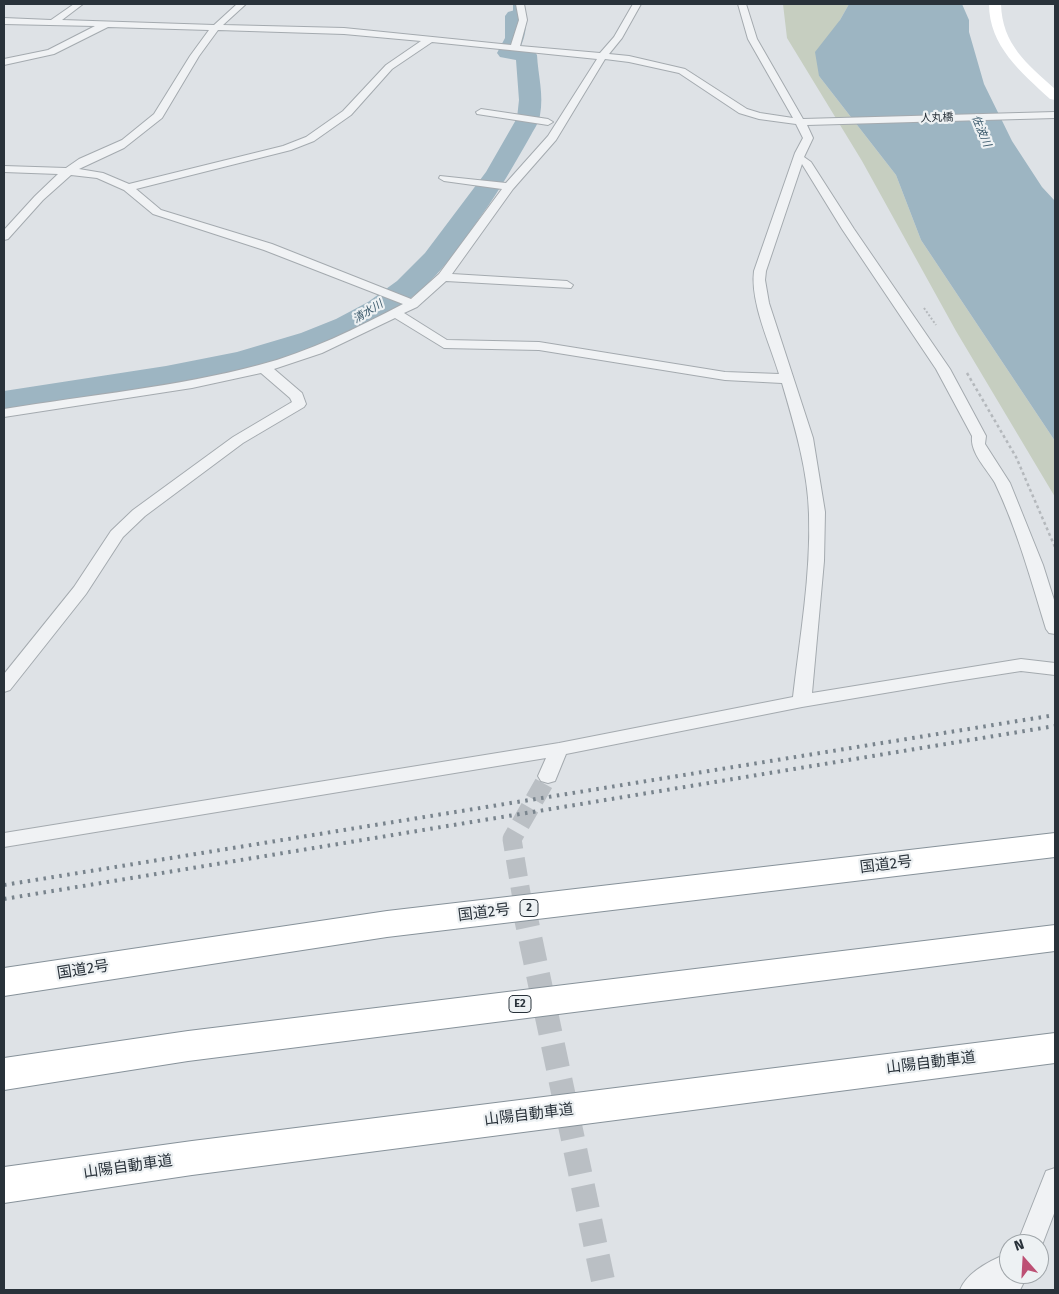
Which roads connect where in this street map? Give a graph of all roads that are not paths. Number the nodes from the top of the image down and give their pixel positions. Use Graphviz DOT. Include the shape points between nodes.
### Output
graph roads {
  1 [pos="79,4"];
  2 [pos="242,4"];
  3 [pos="520,4"];
  4 [pos="638,4"];
  5 [pos="742,4"];
  6 [pos="995,4"];
  7 [pos="4,21"];
  8 [pos="54,22"];
  9 [pos="107,24"];
  10 [pos="217,27"];
  11 [pos="431,39"];
  12 [pos="515,47"];
  13 [pos="603,56"];
  14 [pos="4,62"];
  15 [pos="1021,69"];
  16 [pos="1052,89"];
  17 [pos="577,96"];
  18 [pos="481,112"];
  19 [pos="1053,113"];
  20 [pos="548,122"];
  21 [pos="800,122"];
  22 [pos="543,148"];
  23 [pos="798,159"];
  24 [pos="4,169"];
  25 [pos="68,171"];
  26 [pos="444,178"];
  27 [pos="509,187"];
  28 [pos="128,188"];
  29 [pos="4,237"];
  30 [pos="443,277"];
  31 [pos="567,284"];
  32 [pos="409,302"];
  33 [pos="395,313"];
  34 [pos="264,368"];
  35 [pos="788,379"];
  36 [pos="4,413"];
  37 [pos="1055,628"];
  38 [pos="1055,669"];
  39 [pos="4,686"];
  40 [pos="802,701"];
  41 [pos="559,749"];
  42 [pos="548,776"];
  43 [pos="4,840"];
  44 [pos="1055,845"];
  45 [pos="1046,939"];
  46 [pos="4,982"];
  47 [pos="1055,1048"];
  48 [pos="4,1074"];
  49 [pos="1055,1179"];
  50 [pos="4,1185"];
  51 [pos="1034,1234"];
  52 [pos="999,1271"];
  53 [pos="973,1290"];
  1 -- 8 [label="street"];
  2 -- 10 [label="street"];
  3 -- 12 [label="street" via="523,20"];
  4 -- 13 [label="street"];
  5 -- 21 [label="street" via="752,41"];
  6 -- 15 [label="main road" via="1001,36"];
  7 -- 8 [label="street, 人丸橋"];
  8 -- 9 [label="street, 人丸橋"];
  9 -- 10 [label="street, 人丸橋"];
  9 -- 14 [label="street" via="52,52"];
  10 -- 11 [label="street, 人丸橋" via="344,31"];
  10 -- 25 [label="street" via="153,121 116,148"];
  11 -- 12 [label="street, 人丸橋"];
  11 -- 28 [label="street" via="389,67 347,113 310,139 287,148"];
  12 -- 13 [label="street, 人丸橋"];
  13 -- 17 [label="street"];
  13 -- 21 [label="street, 人丸橋" via="669,66 694,77 743,111"];
  15 -- 16 [label="main road"];
  15 -- 19 [label="main road"];
  17 -- 20 [label="street" via="558,108"];
  17 -- 22 [label="street"];
  18 -- 20 [label="street"];
  19 -- 21 [label="street, 人丸橋"];
  20 -- 22 [label="street" via="544,129"];
  21 -- 23 [label="street" via="808,138"];
  22 -- 27 [label="street"];
  23 -- 35 [label="street" via="758,280"];
  23 -- 37 [label="street" via="806,162 952,386 979,436 978,444 984,456 1002,483 1035,565"];
  24 -- 25 [label="street"];
  25 -- 28 [label="street" via="100,175"];
  25 -- 29 [label="street"];
  26 -- 27 [label="street"];
  27 -- 30 [label="street"];
  28 -- 32 [label="street" via="157,212 173,219 258,244"];
  30 -- 31 [label="street"];
  30 -- 32 [label="street"];
  32 -- 33 [label="street"];
  33 -- 34 [label="street" via="317,350"];
  33 -- 35 [label="street" via="444,344 539,346 725,376"];
  34 -- 36 [label="street" via="192,384"];
  34 -- 39 [label="street" via="297,396 299,404 238,440 139,513 117,534 80,590"];
  35 -- 40 [label="street" via="806,438 817,512 816,562"];
  38 -- 40 [label="street" via="1021,665"];
  40 -- 41 [label="street"];
  41 -- 42 [label="street"];
  41 -- 43 [label="street"];
  44 -- 46 [label="highway, 国道2号 / 2" via="387,924"];
  45 -- 48 [label="highway, E2" via="188,1046"];
  47 -- 50 [label="highway, 山陽自動車道"];
  49 -- 51 [label="street"];
  52 -- 53 [label="street"];
}
